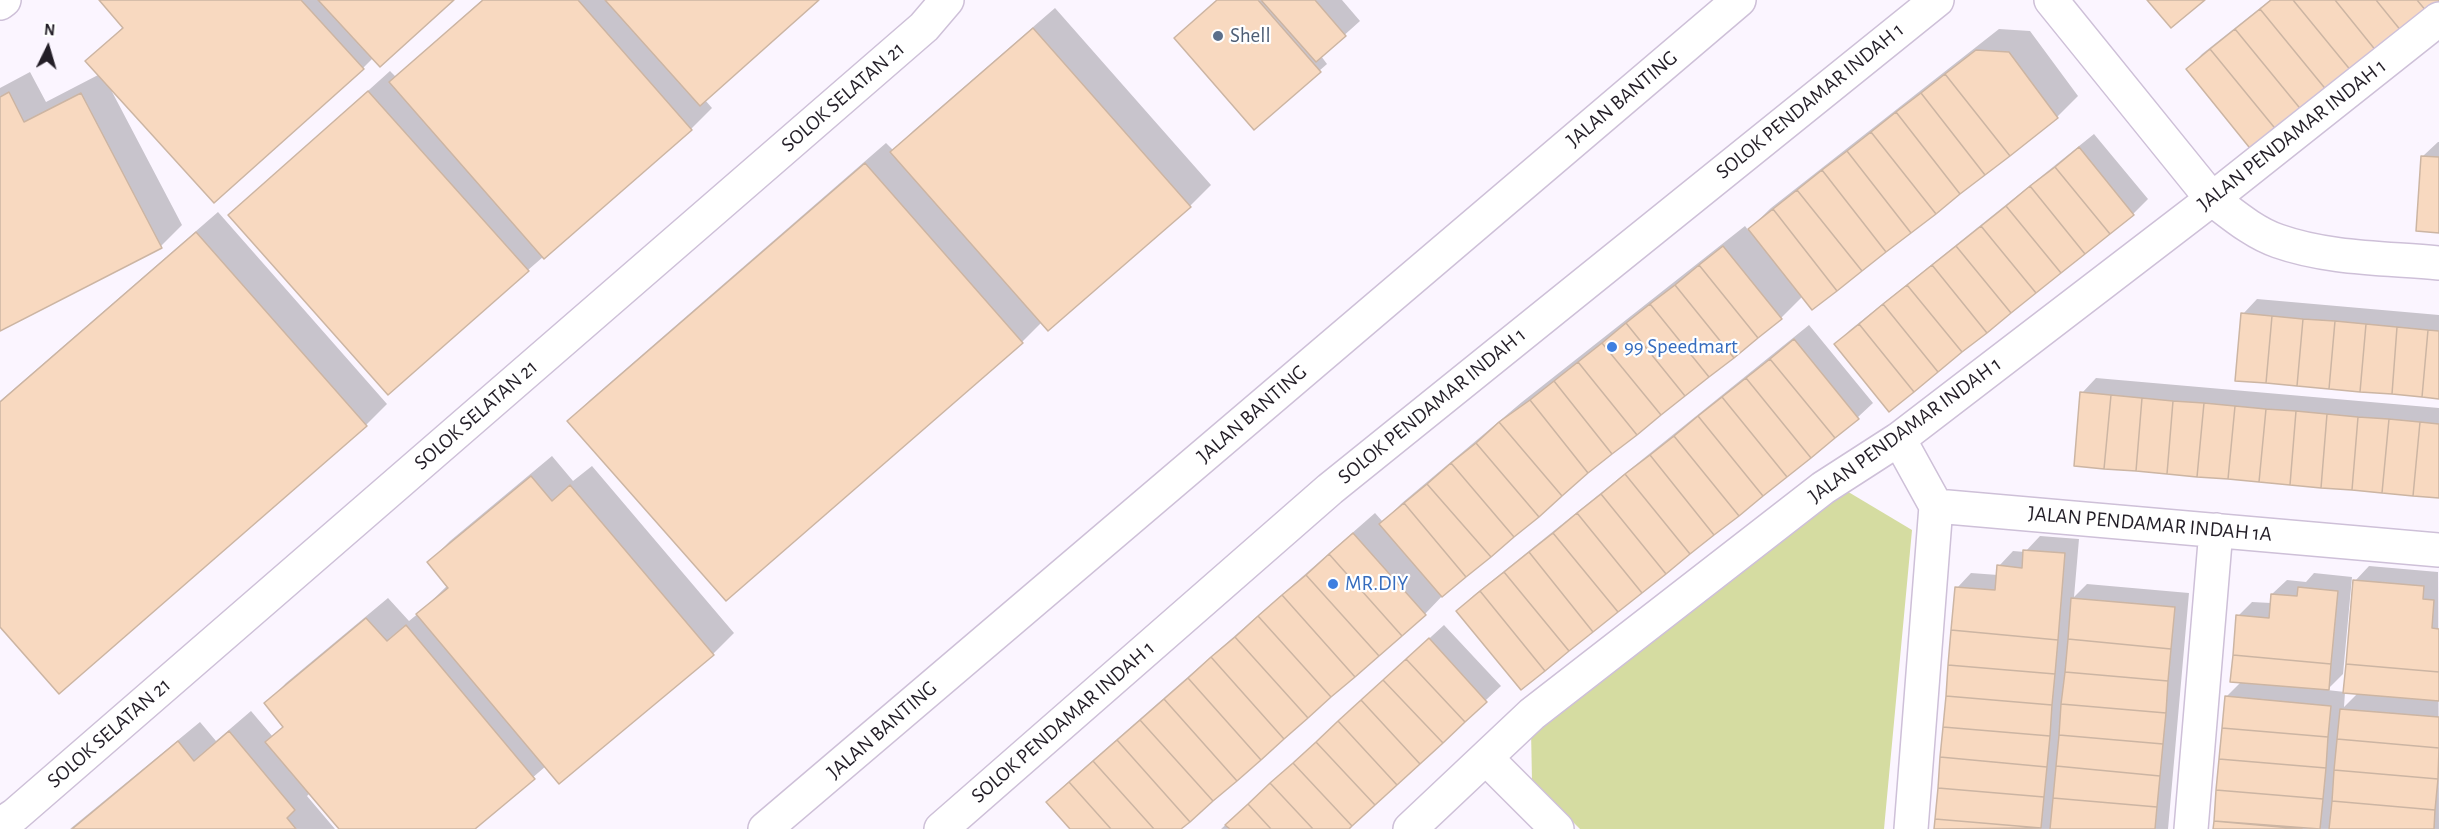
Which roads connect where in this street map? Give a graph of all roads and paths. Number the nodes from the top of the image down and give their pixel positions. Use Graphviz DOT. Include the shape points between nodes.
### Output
graph roads {
  1 [pos="4,0"];
  2 [pos="947,0"];
  3 [pos="1739,0"];
  4 [pos="1937,0"];
  5 [pos="2051,0"];
  6 [pos="0,3"];
  7 [pos="2439,19"];
  8 [pos="2212,199"];
  9 [pos="2439,263"];
  10 [pos="1899,440"];
  11 [pos="1936,506"];
  12 [pos="2216,530"];
  13 [pos="2439,550"];
  14 [pos="1486,758"];
  15 [pos="0,825"];
  16 [pos="765,829"];
  17 [pos="941,829"];
  18 [pos="1410,829"];
  19 [pos="1557,829"];
  20 [pos="1911,829"];
  21 [pos="2191,829"];
  1 -- 6 [label="street"];
  2 -- 15 [label="street, SOLOK SELATAN 21" via="924,27"];
  3 -- 16 [label="street, JALAN BANTING"];
  4 -- 17 [label="street, SOLOK PENDAMAR INDAH 1" via="1330,489"];
  5 -- 8 [label="street"];
  7 -- 8 [label="street, JALAN PENDAMAR INDAH 1"];
  8 -- 9 [label="street" via="2277,241 2325,253"];
  8 -- 10 [label="street, JALAN PENDAMAR INDAH 1"];
  10 -- 11 [label="street"];
  10 -- 14 [label="street, JALAN PENDAMAR INDAH 1" via="1823,488 1532,714"];
  11 -- 12 [label="street, JALAN PENDAMAR INDAH 1A"];
  11 -- 20 [label="street"];
  12 -- 13 [label="street, JALAN PENDAMAR INDAH 1A"];
  12 -- 21 [label="street"];
  14 -- 18 [label="street, JALAN PENDAMAR INDAH 1"];
  14 -- 19 [label="street"];
}
